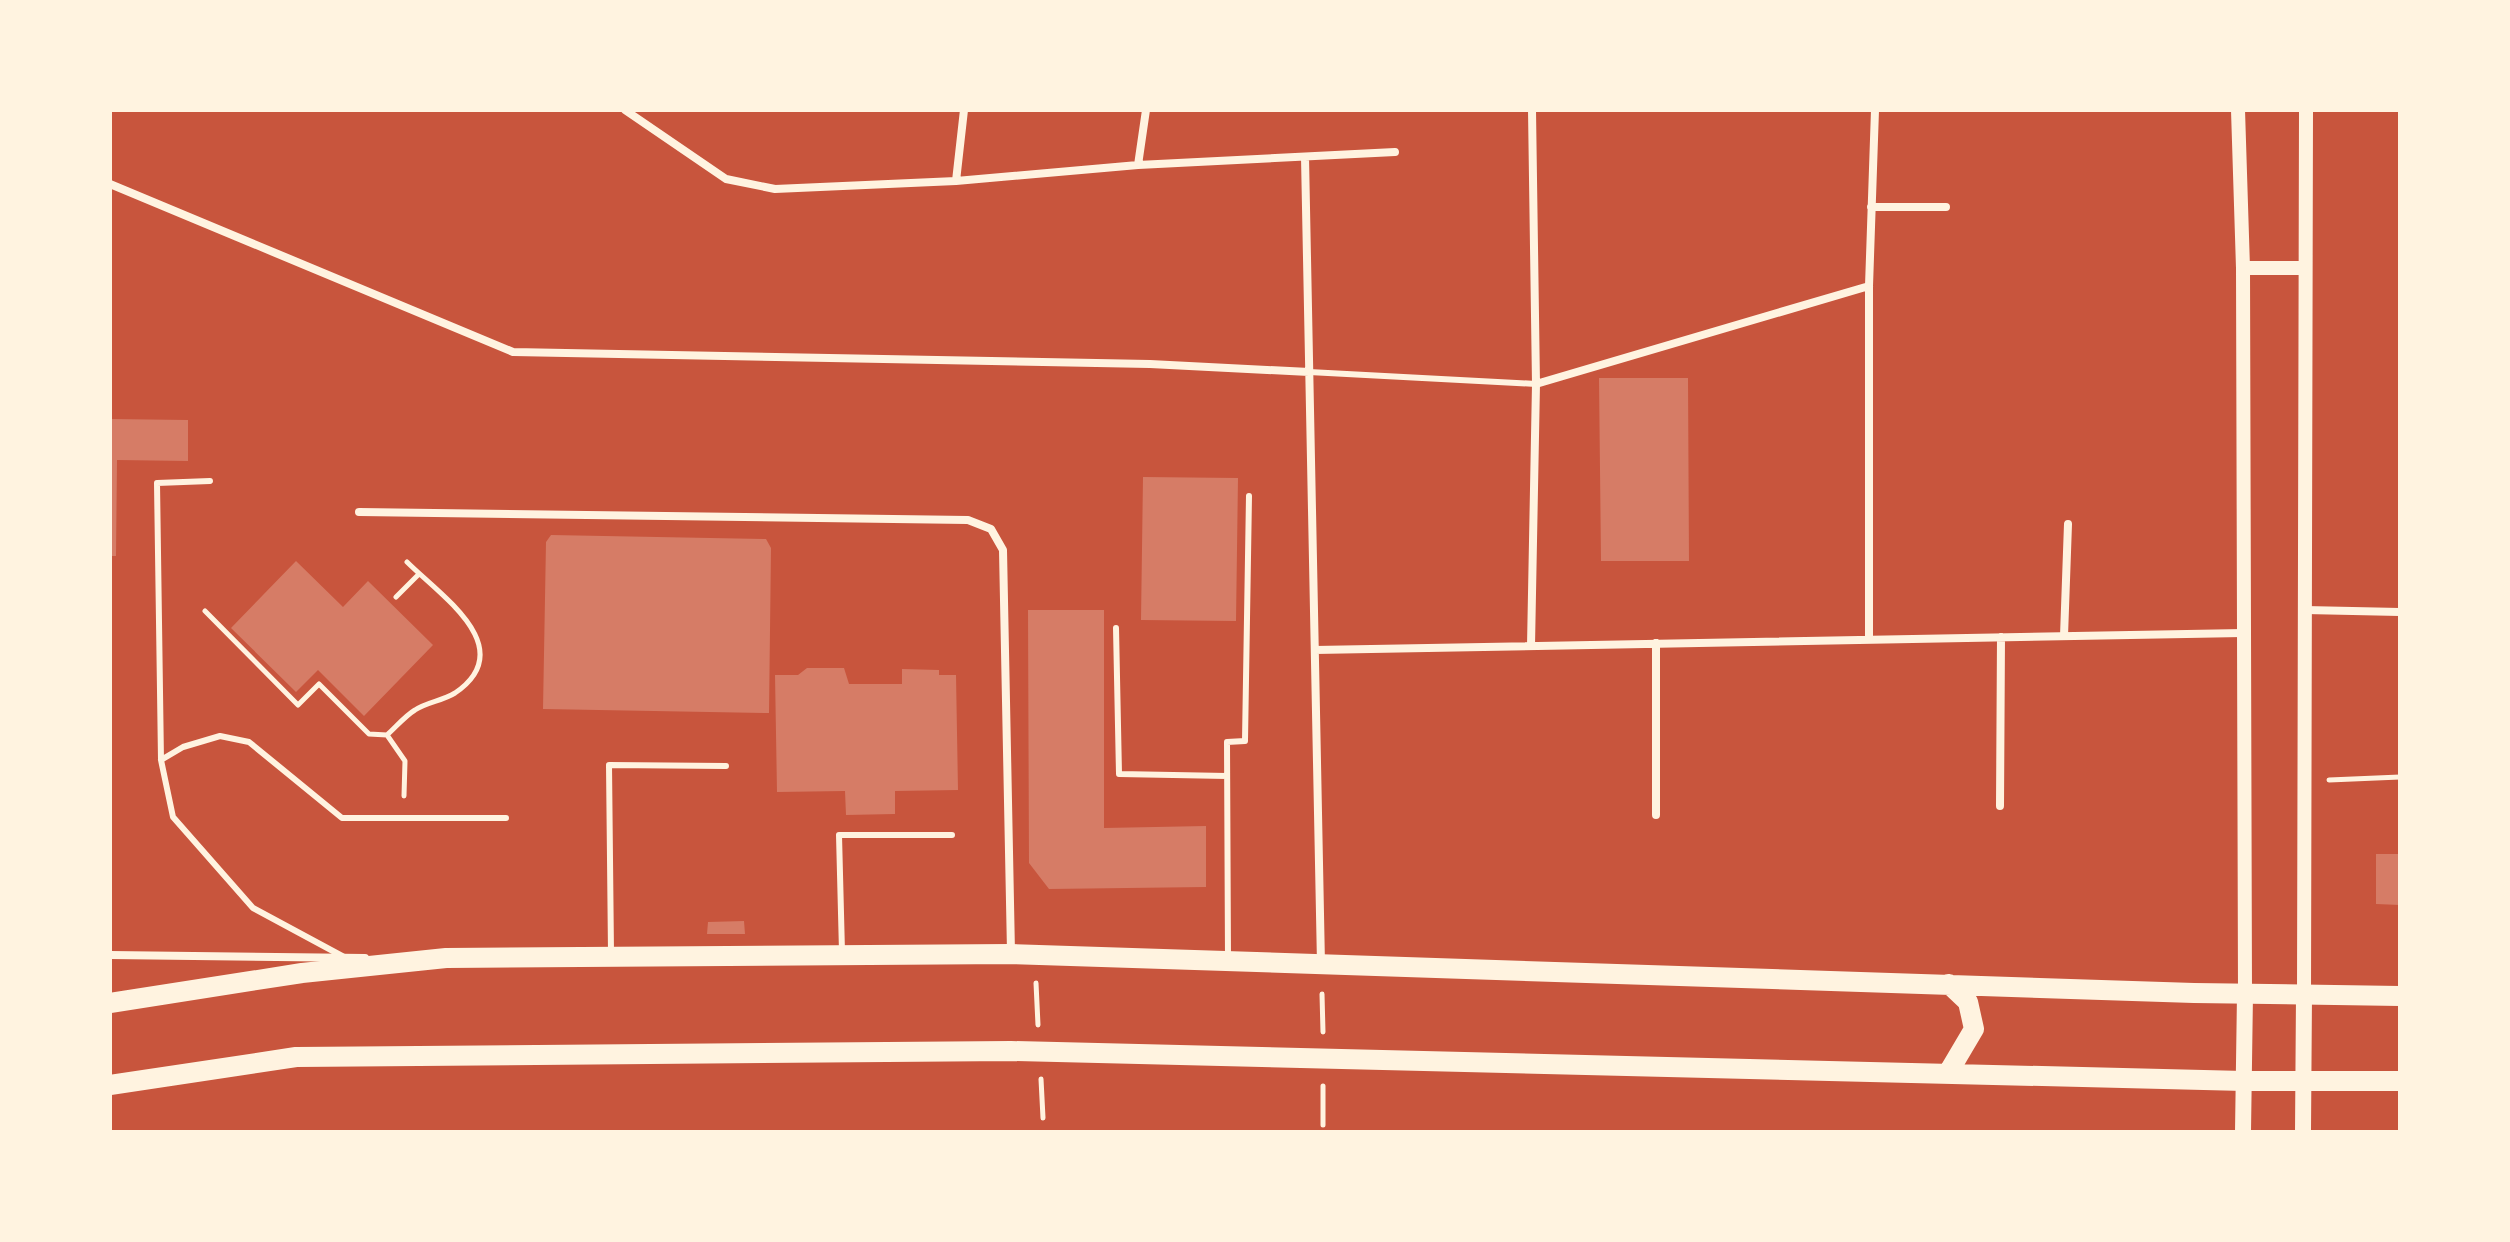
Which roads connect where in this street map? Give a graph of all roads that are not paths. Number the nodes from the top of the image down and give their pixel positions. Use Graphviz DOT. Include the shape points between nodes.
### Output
graph roads {
  1 [pos="964,110"];
  2 [pos="1146,110"];
  3 [pos="1532,110"];
  4 [pos="1875,110"];
  5 [pos="2238,110"];
  6 [pos="2306,110"];
  7 [pos="629,112"];
  8 [pos="1395,152"];
  9 [pos="1305,157"];
  10 [pos="1138,165"];
  11 [pos="956,181"];
  12 [pos="110,184"];
  13 [pos="1871,207"];
  14 [pos="1946,207"];
  15 [pos="2243,268"];
  16 [pos="2305,268"];
  17 [pos="1869,286"];
  18 [pos="1309,372"];
  19 [pos="1536,384"];
  20 [pos="210,481"];
  21 [pos="1249,496"];
  22 [pos="359,512"];
  23 [pos="2068,524"];
  24 [pos="2305,610"];
  25 [pos="2400,612"];
  26 [pos="1116,628"];
  27 [pos="2243,633"];
  28 [pos="2064,636"];
  29 [pos="2001,637"];
  30 [pos="1869,640"];
  31 [pos="1656,643"];
  32 [pos="1531,646"];
  33 [pos="1315,650"];
  34 [pos="161,760"];
  35 [pos="726,766"];
  36 [pos="1227,776"];
  37 [pos="2000,806"];
  38 [pos="1656,815"];
  39 [pos="506,818"];
  40 [pos="952,835"];
  41 [pos="1011,954"];
  42 [pos="110,955"];
  43 [pos="843,956"];
  44 [pos="344,957"];
  45 [pos="611,957"];
  46 [pos="446,958"];
  47 [pos="1228,963"];
  48 [pos="1321,966"];
  49 [pos="1949,984"];
  50 [pos="2245,994"];
  51 [pos="2304,995"];
  52 [pos="2400,996"];
  53 [pos="110,1003"];
  54 [pos="1948,1073"];
  55 [pos="2244,1081"];
  56 [pos="2303,1081"];
  57 [pos="2400,1081"];
  58 [pos="110,1085"];
  59 [pos="2243,1132"];
  60 [pos="2303,1132"];
  1 -- 11 [label="street"];
  2 -- 10 [label="street"];
  3 -- 19 [label="street"];
  4 -- 13 [label="street"];
  5 -- 15 [label="street"];
  6 -- 16 [label="street"];
  7 -- 11 [label="street" via="726,179 775,189"];
  8 -- 9 [label="street"];
  9 -- 10 [label="street"];
  9 -- 18 [label="street"];
  10 -- 11 [label="street"];
  12 -- 18 [label="street" via="513,352 1150,364"];
  13 -- 14 [label="street"];
  13 -- 17 [label="street"];
  15 -- 16 [label="street"];
  15 -- 27 [label="street"];
  16 -- 24 [label="street"];
  17 -- 19 [label="street"];
  17 -- 30 [label="street"];
  18 -- 19 [label="lane"];
  18 -- 33 [label="street"];
  19 -- 32 [label="street"];
  20 -- 34 [label="lane" via="157,483"];
  21 -- 36 [label="lane" via="1245,741 1227,742"];
  22 -- 41 [label="street" via="968,520 991,529 1003,550"];
  23 -- 28 [label="street"];
  24 -- 25 [label="street"];
  24 -- 51 [label="street"];
  26 -- 36 [label="lane" via="1119,774"];
  27 -- 28 [label="street"];
  27 -- 50 [label="street"];
  28 -- 29 [label="street"];
  29 -- 30 [label="street"];
  29 -- 37 [label="street"];
  30 -- 31 [label="street"];
  31 -- 32 [label="street"];
  31 -- 38 [label="street"];
  32 -- 33 [label="street"];
  33 -- 48 [label="street"];
  34 -- 39 [label="lane" via="220,736 249,742 342,818"];
  34 -- 44 [label="lane" via="173,817 201,853 253,908"];
  35 -- 45 [label="lane" via="609,765"];
  36 -- 47 [label="lane"];
  40 -- 43 [label="lane" via="839,835"];
  41 -- 43 [label="main road"];
  41 -- 47 [label="main road"];
  42 -- 44 [label="street"];
  43 -- 45 [label="main road"];
  44 -- 46 [label="street"];
  45 -- 46 [label="main road"];
  46 -- 53 [label="main road" via="302,973"];
  47 -- 48 [label="main road"];
  48 -- 49 [label="main road"];
  49 -- 50 [label="main road"];
  49 -- 54 [label="main road" via="1968,1002 1974,1029"];
  50 -- 51 [label="main road"];
  50 -- 55 [label="main road"];
  51 -- 52 [label="main road"];
  51 -- 56 [label="main road"];
  54 -- 55 [label="main road"];
  54 -- 58 [label="main road" via="995,1051 296,1057"];
  55 -- 56 [label="main road"];
  55 -- 59 [label="main road"];
  56 -- 57 [label="main road"];
  56 -- 60 [label="main road"];
}
